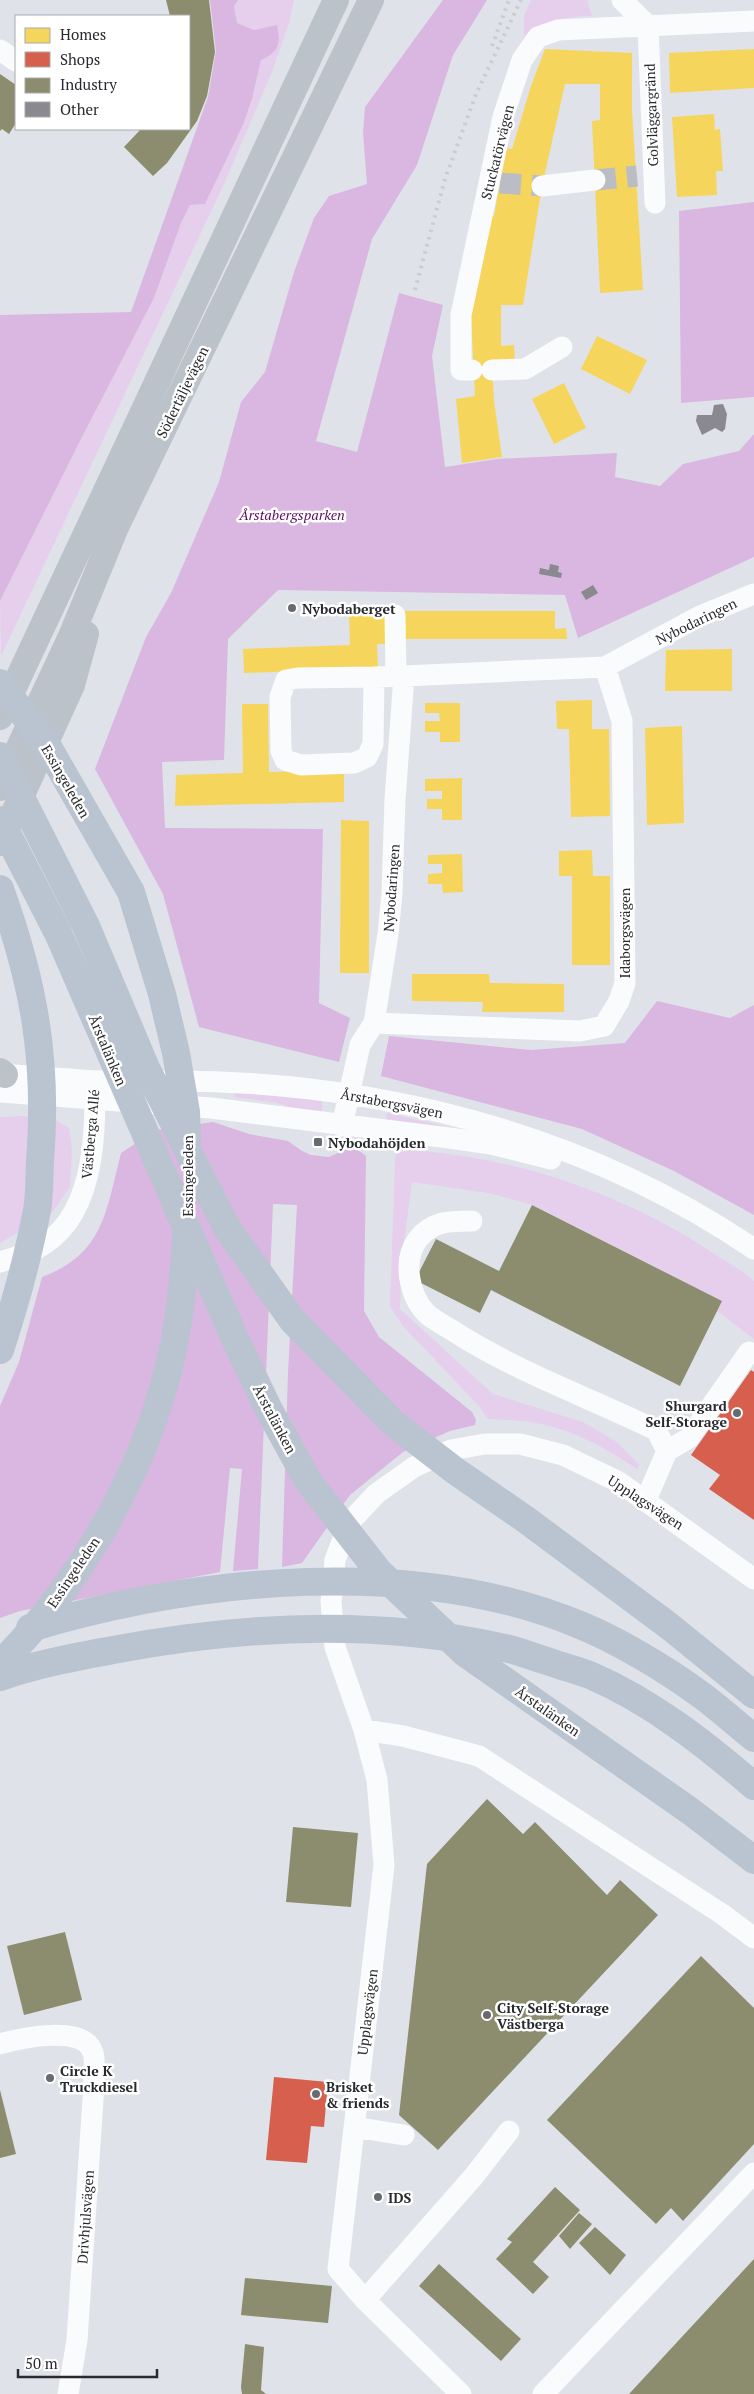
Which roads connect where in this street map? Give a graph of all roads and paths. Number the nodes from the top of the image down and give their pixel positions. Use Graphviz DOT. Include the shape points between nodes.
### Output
graph roads {
  1 [pos="336,0"];
  2 [pos="371,0"];
  3 [pos="622,0"];
  4 [pos="754,21"];
  5 [pos="648,26"];
  6 [pos="0,50"];
  7 [pos="15,60"];
  8 [pos="595,180"];
  9 [pos="542,186"];
  10 [pos="655,204"];
  11 [pos="562,348"];
  12 [pos="116,527"];
  13 [pos="754,594"];
  14 [pos="395,615"];
  15 [pos="605,668"];
  16 [pos="400,676"];
  17 [pos="374,677"];
  18 [pos="0,683"];
  19 [pos="0,717"];
  20 [pos="0,756"];
  21 [pos="0,788"];
  22 [pos="0,820"];
  23 [pos="0,843"];
  24 [pos="0,889"];
  25 [pos="374,1023"];
  26 [pos="1,1078"];
  27 [pos="95,1090"];
  28 [pos="348,1093"];
  29 [pos="342,1126"];
  30 [pos="472,1222"];
  31 [pos="754,1249"];
  32 [pos="754,1260"];
  33 [pos="0,1262"];
  34 [pos="0,1350"];
  35 [pos="749,1352"];
  36 [pos="667,1451"];
  37 [pos="646,1500"];
  38 [pos="754,1579"];
  39 [pos="0,1637"];
  40 [pos="0,1664"];
  41 [pos="0,1677"];
  42 [pos="754,1695"];
  43 [pos="364,1730"];
  44 [pos="754,1738"];
  45 [pos="754,1786"];
  46 [pos="754,1860"];
  47 [pos="754,1938"];
  48 [pos="0,2044"];
  49 [pos="354,2126"];
  50 [pos="509,2130"];
  51 [pos="404,2135"];
  52 [pos="754,2173"];
  53 [pos="364,2300"];
  54 [pos="68,2394"];
  55 [pos="461,2394"];
  56 [pos="544,2394"];
  1 -- 19 [label="main road, Södertäljevägen"];
  2 -- 12 [label="main road, Södertäljevägen"];
  3 -- 5 [label="street"];
  4 -- 5 [label="street, Stuckatörvägen"];
  5 -- 10 [label="street, Golvläggargränd" via="645,175"];
  5 -- 11 [label="street, Stuckatörvägen" via="558,30 538,37 522,60 503,117 494,182 461,314 461,370 525,370"];
  6 -- 7 [label="street"];
  8 -- 9 [label="street"];
  12 -- 21 [label="main road, Södertäljevägen" via="72,634"];
  12 -- 23 [label="main road" via="72,684"];
  13 -- 15 [label="street, Nybodaringen" via="700,616"];
  14 -- 16 [label="street"];
  15 -- 16 [label="street, Nybodaringen"];
  15 -- 25 [label="street, Idaborgsvägen" via="622,721 625,983 620,1001 604,1026 580,1031"];
  16 -- 17 [label="street, Nybodaringen"];
  16 -- 25 [label="street, Nybodaringen" via="392,893"];
  17 -- 17 [label="street, Nybodaringen" via="286,680 280,697 281,751 285,760 301,765 354,763 367,757 373,744"];
  18 -- 40 [label="highway, Essingeleden" via="48,747 131,892 176,1053 186,1112 188,1197 184,1281 167,1374 145,1438 120,1500 79,1568"];
  20 -- 42 [label="highway, Årstalänken" via="86,926 146,1068 227,1228 293,1321 392,1422 670,1626"];
  22 -- 46 [label="highway, Årstalänken" via="58,933 268,1410 308,1481 379,1572 466,1654 690,1811"];
  24 -- 34 [label="highway" via="30,983 38,1027 42,1134 37,1208 19,1290"];
  25 -- 28 [label="street, Nybodaringen" via="360,1044"];
  26 -- 27 [label="street, Årstabergsvägen"];
  27 -- 28 [label="street, Årstabergsvägen" via="212,1080"];
  27 -- 29 [label="street, Årstabergsvägen"];
  27 -- 33 [label="street, Västberga Allé" via="88,1179 80,1204 55,1237 36,1250"];
  28 -- 29 [label="street, Nybodaringen"];
  28 -- 31 [label="street, Årstabergsvägen" via="488,1124 608,1167 656,1190"];
  29 -- 32 [label="street, Årstabergsvägen" via="449,1138 546,1157 648,1198 698,1224"];
  30 -- 36 [label="street" via="448,1220 426,1229 415,1242 409,1264 411,1288 426,1313 492,1355 656,1430"];
  35 -- 36 [label="street" via="689,1438"];
  36 -- 37 [label="street"];
  37 -- 38 [label="street, Upplagsvägen"];
  37 -- 43 [label="street, Upplagsvägen" via="619,1482 563,1455 520,1444 485,1444 451,1450 414,1467 376,1494 349,1524 335,1560 331,1602 335,1647"];
  39 -- 44 [label="highway" via="71,1616 163,1596 230,1587 337,1582 421,1585 476,1593 581,1625 697,1692"];
  41 -- 45 [label="highway" via="77,1657 236,1632 365,1629 434,1634 502,1647 592,1676 654,1710"];
  43 -- 47 [label="street" via="403,1736 479,1756"];
  43 -- 49 [label="street, Upplagsvägen" via="377,1780 384,1865"];
  48 -- 54 [label="street, Drivhjulsvägen" via="18,2039 73,2036 86,2041 93,2052 94,2084 77,2340"];
  49 -- 51 [label="street"];
  49 -- 53 [label="street, Upplagsvägen" via="338,2269"];
  50 -- 53 [label="street" via="474,2176"];
  52 -- 56 [label="street"];
  53 -- 55 [label="street, Upplagsvägen"];
}
